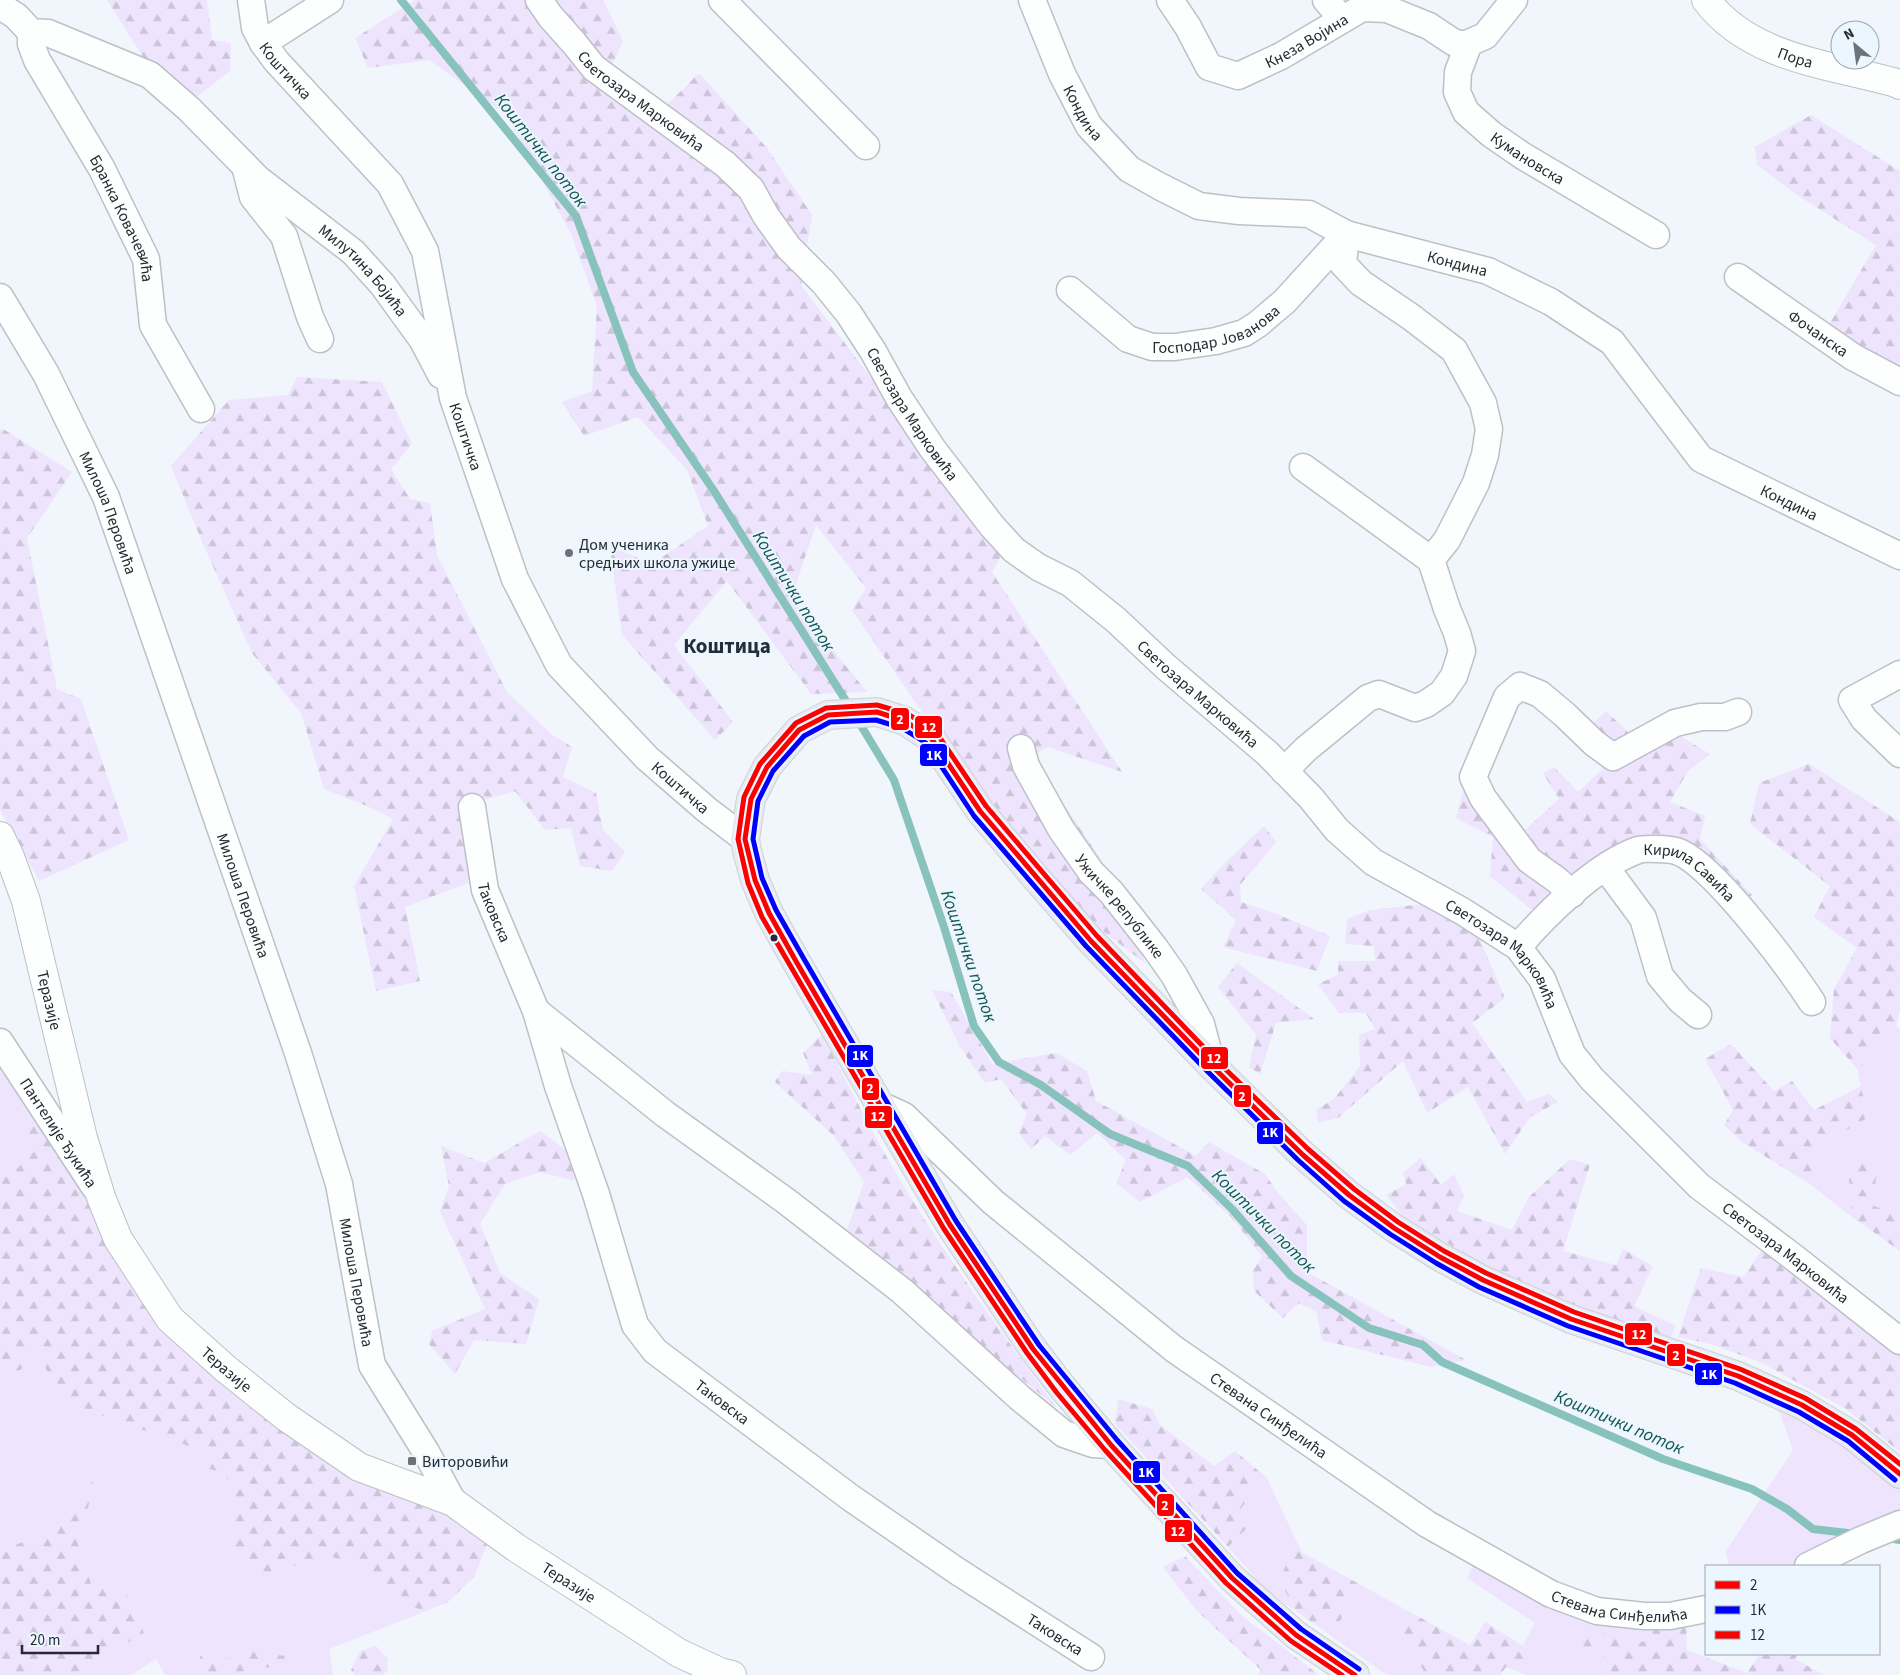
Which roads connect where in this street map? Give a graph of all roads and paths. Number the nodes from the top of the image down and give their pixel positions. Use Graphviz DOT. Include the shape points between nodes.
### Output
graph roads {
  1 [pos="251,0"];
  2 [pos="330,0"];
  3 [pos="539,0"];
  4 [pos="722,0"];
  5 [pos="1032,0"];
  6 [pos="1170,0"];
  7 [pos="1514,0"];
  8 [pos="1706,0"];
  9 [pos="0,6"];
  10 [pos="1334,9"];
  11 [pos="31,32"];
  12 [pos="263,43"];
  13 [pos="1469,44"];
  14 [pos="1900,85"];
  15 [pos="866,146"];
  16 [pos="245,165"];
  17 [pos="1346,234"];
  18 [pos="1656,235"];
  19 [pos="1738,277"];
  20 [pos="1070,290"];
  21 [pos="0,297"];
  22 [pos="320,339"];
  23 [pos="1900,382"];
  24 [pos="453,398"];
  25 [pos="201,409"];
  26 [pos="1303,467"];
  27 [pos="1900,556"];
  28 [pos="1431,560"];
  29 [pos="1900,674"];
  30 [pos="1738,712"];
  31 [pos="1021,748"];
  32 [pos="1900,754"];
  33 [pos="1284,771"];
  34 [pos="472,807"];
  35 [pos="0,836"];
  36 [pos="745,839"];
  37 [pos="1606,868"];
  38 [pos="1572,894"];
  39 [pos="1518,947"];
  40 [pos="1812,1002"];
  41 [pos="536,1011"];
  42 [pos="1698,1015"];
  43 [pos="0,1042"];
  44 [pos="1212,1066"];
  45 [pos="884,1110"];
  46 [pos="101,1197"];
  47 [pos="1900,1341"];
  48 [pos="1111,1445"];
  49 [pos="1900,1474"];
  50 [pos="452,1502"];
  51 [pos="1894,1527"];
  52 [pos="1810,1565"];
  53 [pos="1705,1609"];
  54 [pos="1091,1657"];
  55 [pos="732,1675"];
  56 [pos="1355,1675"];
  1 -- 12 [label="street, Коштичка" via="255,28"];
  2 -- 12 [label="street"];
  3 -- 33 [label="street, Светозара Марковића" via="594,68 725,164 751,189 789,248 850,314 932,448 1014,550 1070,583 1116,620"];
  4 -- 15 [label="street"];
  5 -- 17 [label="street, Кондина" via="1062,74 1089,126 1129,168 1199,206 1309,214"];
  6 -- 10 [label="street, Кнеза Војина" via="1209,67 1238,76 1281,56"];
  7 -- 13 [label="street" via="1485,36"];
  8 -- 14 [label="street, Пора" via="1742,34 1773,50"];
  9 -- 11 [label="street" via="16,16"];
  10 -- 13 [label="street, Кнеза Војина" via="1387,8 1429,26 1453,42"];
  11 -- 16 [label="street, Милутина Бојића" via="48,33 150,76 189,109"];
  11 -- 25 [label="street, Бранка Ковачевића" via="31,44 37,60 102,170 146,259 153,325"];
  12 -- 24 [label="street, Коштичка" via="390,184 425,251"];
  13 -- 18 [label="street, Кумановска" via="1458,72 1457,92 1466,112 1523,156"];
  16 -- 22 [label="street" via="253,197 284,236"];
  16 -- 24 [label="street, Милутина Бојића" via="353,252 382,284 422,339"];
  17 -- 20 [label="street, Господар Јованова" via="1284,301 1258,324 1244,334 1216,341 1152,347 1128,339"];
  17 -- 27 [label="street, Кондина" via="1488,271 1551,302 1612,342 1701,459"];
  17 -- 28 [label="street" via="1343,264 1361,283 1454,350 1484,403 1489,429 1476,483 1447,540"];
  19 -- 23 [label="street, Фочанска" via="1853,358"];
  21 -- 50 [label="street, Милоша Перовића" via="46,374 106,497 339,1184 372,1365 426,1452"];
  24 -- 36 [label="street, Коштичка" via="515,579 559,665 646,758"];
  26 -- 28 [label="street"];
  28 -- 33 [label="street" via="1462,651 1454,676 1442,693 1415,708 1379,694 1368,698"];
  29 -- 32 [label="street" via="1852,700 1864,719"];
  30 -- 38 [label="street" via="1725,717 1701,716 1675,723 1613,757 1594,744 1540,694 1520,686 1507,697 1473,777 1483,798 1529,860"];
  31 -- 44 [label="street, Ужичке републике" via="1026,766 1061,828 1091,872 1112,892 1174,975 1201,1024"];
  33 -- 39 [label="street, Светозара Марковића" via="1337,830 1373,862 1462,911"];
  34 -- 41 [label="street, Таковска" via="485,890"];
  35 -- 46 [label="street, Теразије" via="26,901 83,1138"];
  36 -- 44 [label="main road" via="750,799 767,767 799,730 828,715 877,712 905,721 930,738 980,811 1035,877 1091,941"];
  36 -- 45 [label="main road" via="755,880 769,913"];
  37 -- 38 [label="street, Кирила Савића"];
  37 -- 40 [label="street, Кирила Савића" via="1640,849 1676,851 1700,866 1774,950"];
  37 -- 42 [label="street" via="1643,918 1660,976"];
  38 -- 39 [label="street, Кирила Савића"];
  39 -- 47 [label="street, Светозара Марковића" via="1542,979 1572,1054 1592,1078 1699,1186"];
  41 -- 48 [label="street, Таковска" via="665,1114 786,1201 902,1291 1064,1434 1092,1444"];
  41 -- 54 [label="street, Таковска" via="635,1325 655,1351 851,1498"];
  43 -- 46 [label="street, Пантелије Ђукића"];
  44 -- 49 [label="main road" via="1349,1195 1440,1257 1571,1319 1738,1376 1802,1404 1852,1435"];
  45 -- 48 [label="main road" via="950,1225 1000,1300 1063,1388"];
  45 -- 53 [label="street, Стевана Синђелића" via="904,1116 993,1202 1174,1349 1427,1524 1551,1594 1597,1611 1670,1616"];
  46 -- 50 [label="street, Теразије" via="118,1239 170,1319 226,1369 359,1467"];
  48 -- 56 [label="main road" via="1232,1578 1296,1635"];
  50 -- 55 [label="street, Теразије" via="515,1547 679,1653"];
  51 -- 52 [label="street"];
}
